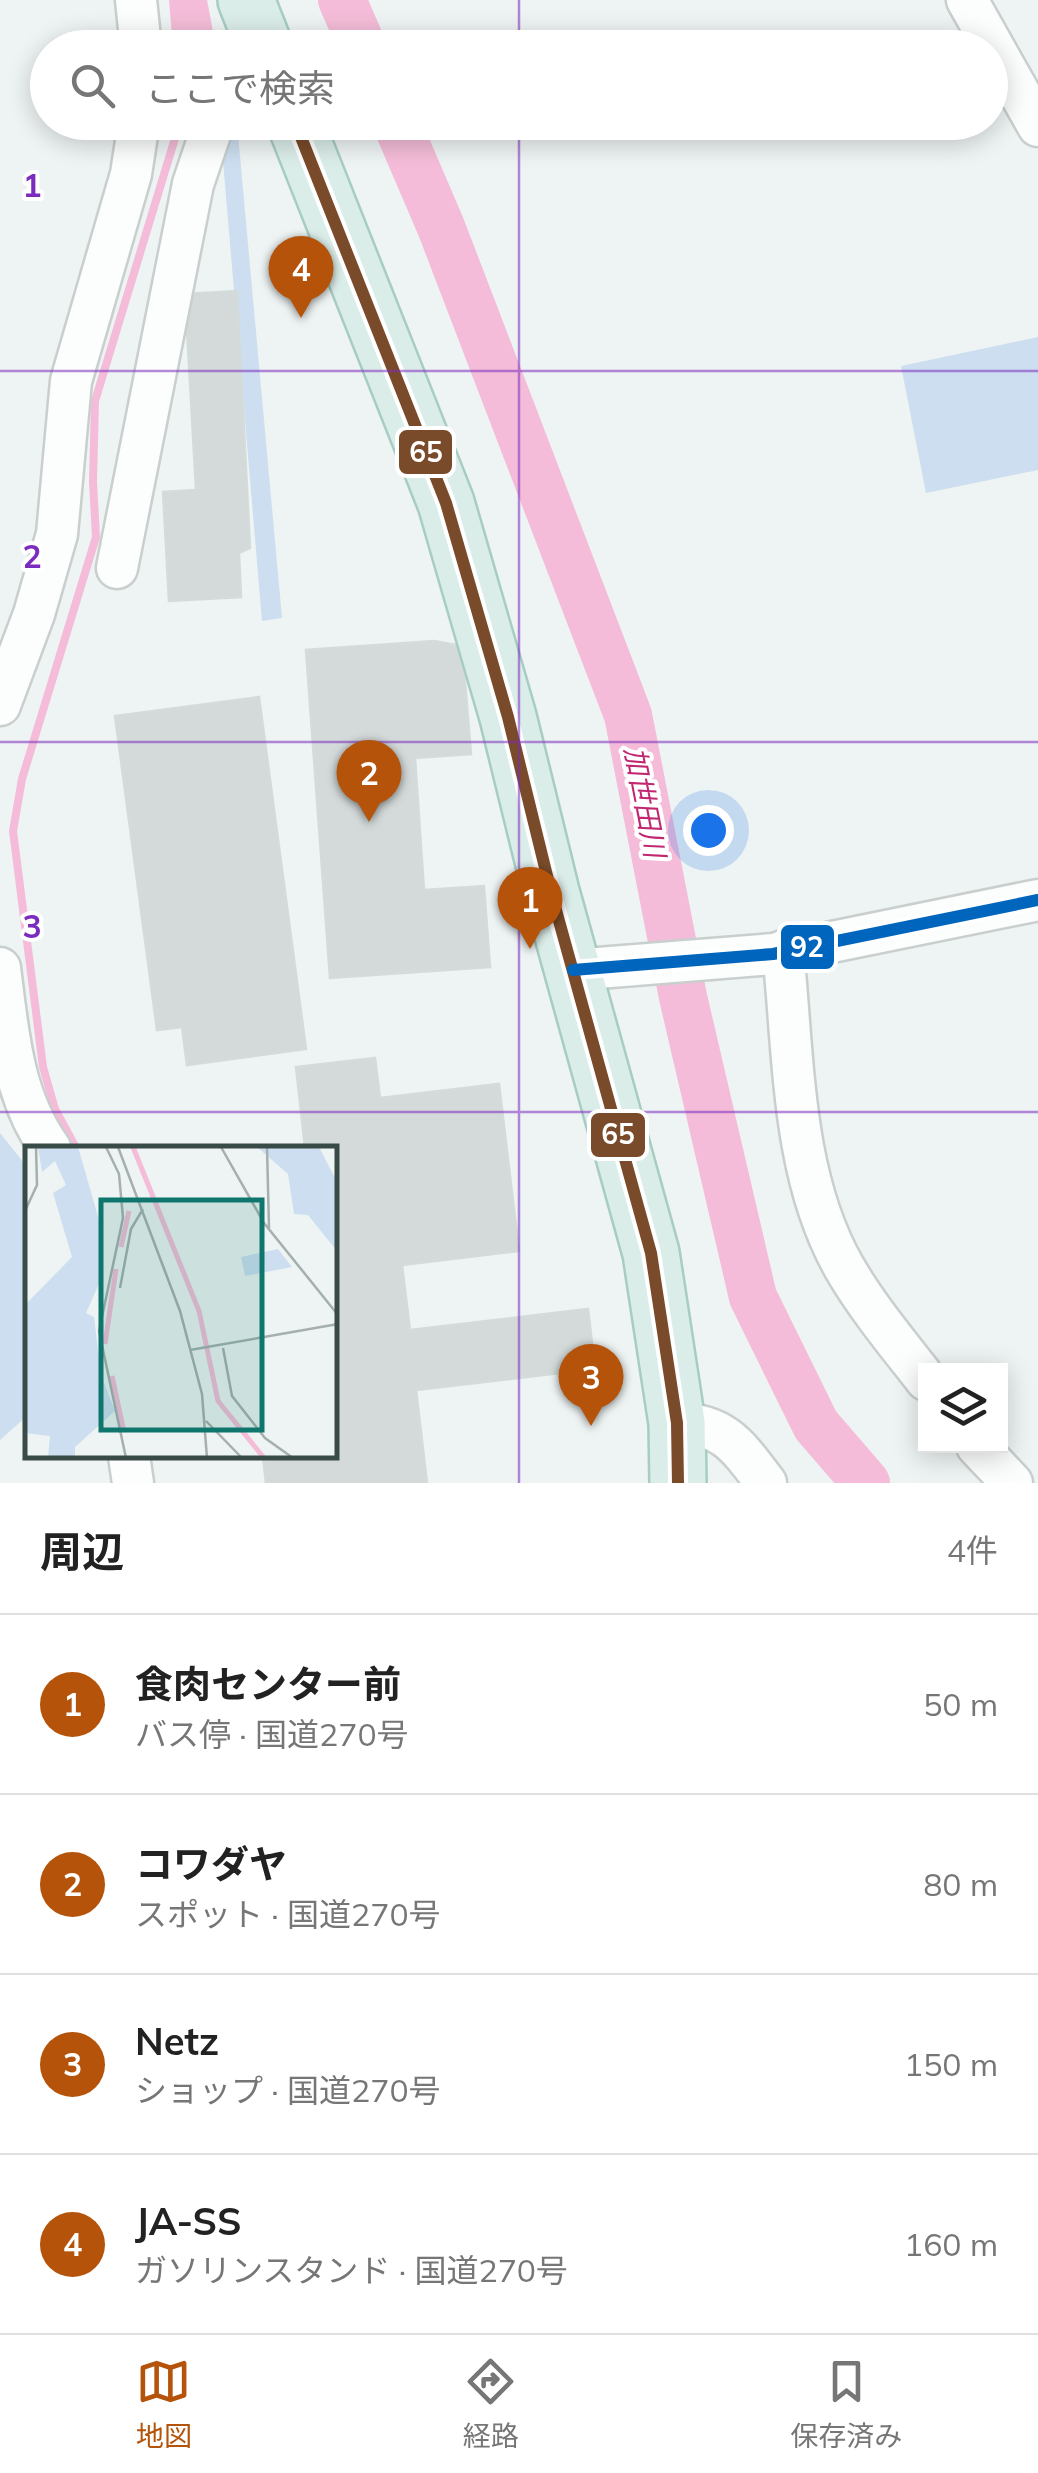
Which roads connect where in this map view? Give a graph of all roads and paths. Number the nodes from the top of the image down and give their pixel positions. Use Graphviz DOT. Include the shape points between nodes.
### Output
graph roads {
  1 [pos="136,0"];
  2 [pos="246,0"];
  3 [pos="967,0"];
  4 [pos="139,30"];
  5 [pos="258,30"];
  6 [pos="984,30"];
  7 [pos="1008,73"];
  8 [pos="1038,126"];
  9 [pos="136,140"];
  10 [pos="208,140"];
  11 [pos="302,140"];
  12 [pos="118,568"];
  13 [pos="0,705"];
  14 [pos="1038,900"];
  15 [pos="778,953"];
  16 [pos="0,968"];
  17 [pos="590,968"];
  18 [pos="48,1146"];
  19 [pos="918,1369"];
  20 [pos="677,1423"];
  21 [pos="984,1453"];
  22 [pos="129,1458"];
  23 [pos="133,1483"];
  24 [pos="678,1483"];
  25 [pos="766,1483"];
  26 [pos="1012,1483"];
  1 -- 4 [label="street"];
  2 -- 5 [label="highway"];
  3 -- 6 [label="street"];
  7 -- 8 [label="street"];
  9 -- 13 [label="street" via="71,381 57,534"];
  10 -- 12 [label="street" via="193,184"];
  11 -- 17 [label="highway" via="446,503"];
  14 -- 15 [label="street"];
  15 -- 17 [label="street"];
  15 -- 19 [label="street" via="813,1192 843,1266"];
  16 -- 18 [label="street" via="18,1082"];
  17 -- 20 [label="highway" via="652,1253"];
  20 -- 24 [label="highway"];
  20 -- 25 [label="street" via="700,1424 733,1440"];
  21 -- 26 [label="street"];
  22 -- 23 [label="street"];
}
